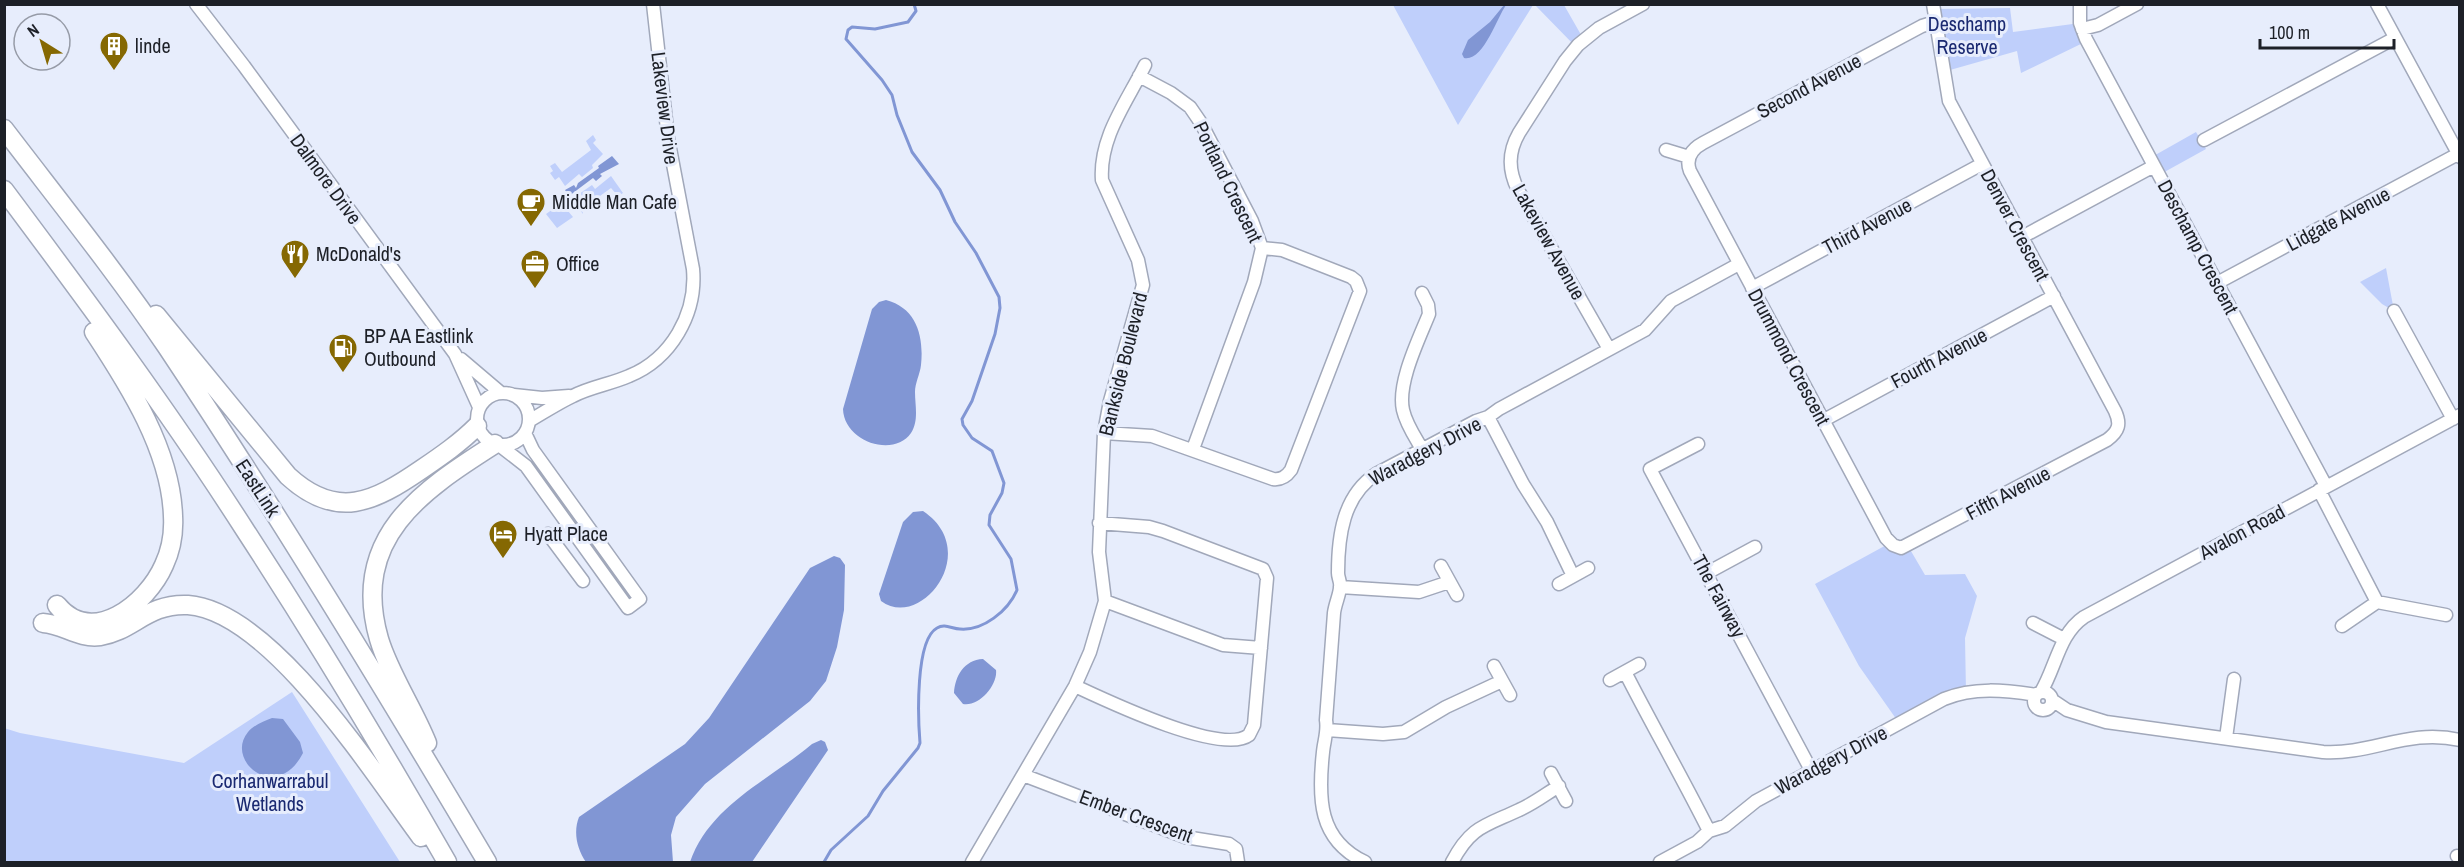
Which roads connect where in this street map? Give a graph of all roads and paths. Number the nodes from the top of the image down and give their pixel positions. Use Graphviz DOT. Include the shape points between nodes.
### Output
graph roads {
  1 [pos="196,4"];
  2 [pos="653,4"];
  3 [pos="1643,4"];
  4 [pos="1933,4"];
  5 [pos="2080,4"];
  6 [pos="2137,4"];
  7 [pos="2377,4"];
  8 [pos="1935,22"];
  9 [pos="2082,29"];
  10 [pos="2395,38"];
  11 [pos="1142,71"];
  12 [pos="4,129"];
  13 [pos="2204,140"];
  14 [pos="1666,150"];
  15 [pos="2459,156"];
  16 [pos="1689,158"];
  17 [pos="1982,164"];
  18 [pos="2154,166"];
  19 [pos="4,190"];
  20 [pos="2022,237"];
  21 [pos="1262,248"];
  22 [pos="1739,264"];
  23 [pos="60,265"];
  24 [pos="121,283"];
  25 [pos="2217,283"];
  26 [pos="1752,288"];
  27 [pos="1422,293"];
  28 [pos="2054,296"];
  29 [pos="2394,311"];
  30 [pos="1609,349"];
  31 [pos="455,354"];
  32 [pos="506,393"];
  33 [pos="573,395"];
  34 [pos="479,407"];
  35 [pos="1488,417"];
  36 [pos="2456,417"];
  37 [pos="1824,420"];
  38 [pos="477,426"];
  39 [pos="527,427"];
  40 [pos="1104,433"];
  41 [pos="2113,435"];
  42 [pos="1698,444"];
  43 [pos="497,445"];
  44 [pos="1193,449"];
  45 [pos="1422,449"];
  46 [pos="2322,488"];
  47 [pos="1099,523"];
  48 [pos="548,534"];
  49 [pos="599,542"];
  50 [pos="1755,547"];
  51 [pos="1901,548"];
  52 [pos="587,551"];
  53 [pos="1441,566"];
  54 [pos="1588,568"];
  55 [pos="1707,573"];
  56 [pos="1573,576"];
  57 [pos="583,581"];
  58 [pos="1449,582"];
  59 [pos="1559,584"];
  60 [pos="1340,587"];
  61 [pos="1456,595"];
  62 [pos="1105,601"];
  63 [pos="2378,603"];
  64 [pos="57,604"];
  65 [pos="2446,615"];
  66 [pos="43,623"];
  67 [pos="2032,623"];
  68 [pos="2342,626"];
  69 [pos="2064,639"];
  70 [pos="1261,648"];
  71 [pos="1639,664"];
  72 [pos="1494,666"];
  73 [pos="1625,672"];
  74 [pos="2234,679"];
  75 [pos="1611,680"];
  76 [pos="1502,681"];
  77 [pos="1075,686"];
  78 [pos="1510,695"];
  79 [pos="2043,699"];
  80 [pos="1327,730"];
  81 [pos="2226,738"];
  82 [pos="2460,740"];
  83 [pos="1811,770"];
  84 [pos="1551,773"];
  85 [pos="1023,775"];
  86 [pos="1559,786"];
  87 [pos="444,790"];
  88 [pos="1566,801"];
  89 [pos="1710,831"];
  90 [pos="1348,859"];
  91 [pos="441,862"];
  92 [pos="447,862"];
  93 [pos="488,862"];
  94 [pos="972,862"];
  95 [pos="1238,862"];
  96 [pos="1365,862"];
  97 [pos="1452,862"];
  98 [pos="1660,862"];
  1 -- 31 [label="street, Dalmore Drive"];
  2 -- 33 [label="street, Lakeview Drive" via="668,138 692,261 692,297 681,329 657,359 631,375"];
  3 -- 30 [label="street, Lakeview Avenue" via="1599,28 1571,52 1513,143 1510,156 1518,190"];
  4 -- 8 [label="street, Denver Crescent"];
  5 -- 9 [label="street, Deschamp Crescent"];
  6 -- 9 [label="street"];
  7 -- 10 [label="street"];
  8 -- 16 [label="street, Second Avenue" via="1710,139 1693,149"];
  8 -- 17 [label="street, Denver Crescent" via="1949,101"];
  9 -- 18 [label="street, Deschamp Crescent"];
  10 -- 13 [label="street"];
  10 -- 15 [label="street"];
  11 -- 21 [label="street, Portland Crescent" via="1190,107 1252,221"];
  11 -- 40 [label="street, Bankside Boulevard" via="1107,137 1101,166 1102,180 1138,260 1143,285"];
  12 -- 24 [label="highway, EastLink"];
  14 -- 16 [label="street"];
  15 -- 25 [label="street, Lidgate Avenue"];
  16 -- 22 [label="street, Drummond Crescent" via="1690,171"];
  17 -- 20 [label="street, Denver Crescent"];
  17 -- 26 [label="street, Third Avenue"];
  18 -- 20 [label="street"];
  18 -- 25 [label="street, Deschamp Crescent"];
  19 -- 23 [label="highway, EastLink"];
  20 -- 28 [label="street, Denver Crescent"];
  21 -- 44 [label="street, Portland Crescent" via="1254,282"];
  21 -- 44 [label="street" via="1282,250 1351,277 1359,286 1359,297 1292,470 1284,478 1273,479"];
  22 -- 26 [label="street, Drummond Crescent"];
  22 -- 30 [label="street, Waradgery Drive" via="1680,295 1649,327"];
  23 -- 64 [label="highway" via="68,294 141,410 167,479 174,528 155,581 114,617 99,623 81,622"];
  23 -- 92 [label="highway, EastLink" via="244,528"];
  24 -- 38 [label="highway" via="163,322 288,476 321,498 349,502 380,496 447,452"];
  24 -- 87 [label="highway, EastLink" via="343,621"];
  25 -- 46 [label="street, Deschamp Crescent"];
  26 -- 37 [label="street, Drummond Crescent"];
  27 -- 45 [label="street" via="1429,314 1403,384 1402,398 1405,415"];
  28 -- 37 [label="street, Fourth Avenue"];
  28 -- 41 [label="street, Denver Crescent" via="2115,411 2119,425"];
  29 -- 36 [label="street"];
  30 -- 35 [label="street, Waradgery Drive"];
  31 -- 32 [label="street, Dalmore Drive"];
  31 -- 34 [label="street, Dalmore Drive"];
  32 -- 33 [label="street, Lakeview Drive" via="542,398"];
  32 -- 34 [label="street" via="488,397"];
  32 -- 39 [label="street" via="523,402 529,414"];
  33 -- 39 [label="street, Lakeview Drive"];
  34 -- 38 [label="street"];
  35 -- 45 [label="street, Waradgery Drive"];
  35 -- 56 [label="street"];
  36 -- 46 [label="street, Avalon Road"];
  37 -- 51 [label="street, Drummond Crescent" via="1886,538"];
  38 -- 43 [label="street" via="484,438"];
  39 -- 43 [label="street" via="514,443"];
  39 -- 49 [label="street" via="533,450"];
  40 -- 44 [label="street" via="1152,436"];
  40 -- 47 [label="street, Bankside Boulevard"];
  41 -- 51 [label="street, Fifth Avenue"];
  42 -- 55 [label="street, The Fairway" via="1650,469"];
  43 -- 52 [label="street" via="526,466"];
  43 -- 87 [label="highway" via="409,506 386,541 375,574 379,639 416,715"];
  45 -- 60 [label="street, Waradgery Drive" via="1368,479 1352,498 1342,527"];
  46 -- 63 [label="street, Deschamp Crescent"];
  46 -- 69 [label="street, Avalon Road" via="2084,616"];
  47 -- 62 [label="street, Bankside Boulevard"];
  47 -- 70 [label="street" via="1149,527 1263,569 1267,578"];
  48 -- 57 [label="street"];
  49 -- 52 [label="street"];
  49 -- 52 [label="street" via="640,599 628,608"];
  50 -- 55 [label="street"];
  53 -- 58 [label="street"];
  54 -- 56 [label="street"];
  55 -- 83 [label="street, The Fairway"];
  56 -- 59 [label="street"];
  58 -- 60 [label="street" via="1419,592"];
  58 -- 61 [label="street"];
  60 -- 80 [label="street, Waradgery Drive" via="1336,597"];
  62 -- 70 [label="street" via="1223,645"];
  62 -- 77 [label="street, Bankside Boulevard"];
  63 -- 65 [label="street"];
  63 -- 68 [label="street"];
  66 -- 91 [label="highway" via="97,636 119,630 154,610 176,605 206,609 238,625 304,682"];
  67 -- 69 [label="street"];
  69 -- 79 [label="street, Avalon Road"];
  70 -- 77 [label="street" via="1254,725 1249,735 1238,740 1194,734"];
  71 -- 73 [label="street"];
  72 -- 76 [label="street"];
  73 -- 75 [label="street"];
  73 -- 89 [label="street"];
  74 -- 81 [label="street"];
  76 -- 78 [label="street"];
  76 -- 80 [label="street" via="1404,732"];
  77 -- 85 [label="street, Bankside Boulevard"];
  79 -- 81 [label="street, Waradgery Drive" via="2113,723"];
  79 -- 83 [label="street, Waradgery Drive" via="1979,690 1955,695"];
  80 -- 90 [label="street, Waradgery Drive" via="1320,802"];
  81 -- 82 [label="street, Waradgery Drive" via="2334,753 2414,736"];
  83 -- 89 [label="street, Waradgery Drive" via="1756,801 1725,826"];
  84 -- 86 [label="street"];
  85 -- 94 [label="street, Bankside Boulevard"];
  85 -- 95 [label="street, Ember Crescent" via="1185,837 1229,844 1236,849"];
  86 -- 88 [label="street"];
  86 -- 97 [label="street" via="1524,808 1478,828"];
  87 -- 93 [label="highway, EastLink"];
  89 -- 98 [label="street, Waradgery Drive"];
  90 -- 96 [label="street, Waradgery Drive"];
}
